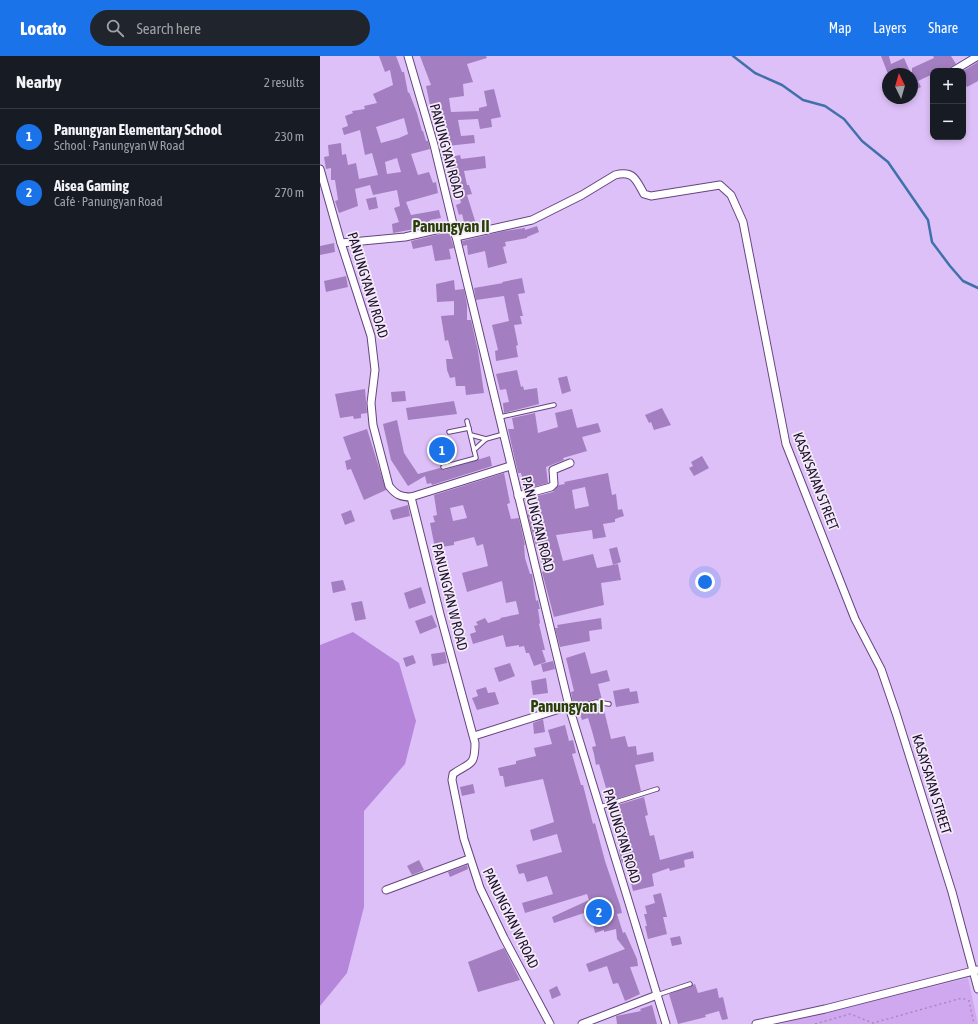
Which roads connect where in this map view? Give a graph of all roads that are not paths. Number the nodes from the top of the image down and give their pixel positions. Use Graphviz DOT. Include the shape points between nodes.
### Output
graph roads {
  1 [pos="408,56"];
  2 [pos="978,56"];
  3 [pos="957,68"];
  4 [pos="320,169"];
  5 [pos="453,226"];
  6 [pos="456,237"];
  7 [pos="341,243"];
  8 [pos="554,405"];
  9 [pos="500,417"];
  10 [pos="467,421"];
  11 [pos="469,428"];
  12 [pos="449,432"];
  13 [pos="504,434"];
  14 [pos="471,435"];
  15 [pos="486,439"];
  16 [pos="474,450"];
  17 [pos="570,463"];
  18 [pos="510,466"];
  19 [pos="444,467"];
  20 [pos="518,496"];
  21 [pos="412,497"];
  22 [pos="609,704"];
  23 [pos="570,708"];
  24 [pos="474,736"];
  25 [pos="657,789"];
  26 [pos="600,807"];
  27 [pos="469,859"];
  28 [pos="386,890"];
  29 [pos="976,970"];
  30 [pos="690,984"];
  31 [pos="978,989"];
  32 [pos="657,995"];
  33 [pos="550,1024"];
  34 [pos="582,1024"];
  35 [pos="666,1024"];
  36 [pos="756,1024"];
  1 -- 5 [label="street, PANUNGYAN ROAD" via="434,145"];
  2 -- 3 [label="street"];
  4 -- 7 [label="street, PANUNGYAN W ROAD"];
  5 -- 6 [label="street, PANUNGYAN ROAD"];
  5 -- 7 [label="street" via="405,237"];
  6 -- 9 [label="street, PANUNGYAN ROAD"];
  6 -- 29 [label="street, KASAYSAYAN STREET" via="532,220 582,196 621,173 628,173 634,177 644,194 651,196 720,185 731,195 743,222 786,444 851,609 881,669"];
  7 -- 21 [label="street, PANUNGYAN W ROAD" via="371,336 375,370 372,417 384,469 394,493"];
  8 -- 9 [label="lane"];
  9 -- 13 [label="street, PANUNGYAN ROAD"];
  10 -- 11 [label="lane"];
  11 -- 12 [label="lane"];
  11 -- 14 [label="lane"];
  13 -- 15 [label="lane"];
  13 -- 18 [label="street, PANUNGYAN ROAD"];
  14 -- 15 [label="lane"];
  14 -- 16 [label="lane"];
  15 -- 16 [label="lane"];
  16 -- 19 [label="lane" via="476,458"];
  17 -- 20 [label="street" via="553,470 554,484 551,487"];
  18 -- 20 [label="street, PANUNGYAN ROAD"];
  18 -- 21 [label="street"];
  20 -- 23 [label="street, PANUNGYAN ROAD"];
  21 -- 24 [label="street, PANUNGYAN W ROAD" via="440,614"];
  22 -- 23 [label="lane" via="596,702"];
  23 -- 24 [label="street"];
  23 -- 26 [label="street, PANUNGYAN ROAD"];
  24 -- 27 [label="street, PANUNGYAN W ROAD" via="474,759 453,774 452,780"];
  25 -- 26 [label="lane"];
  26 -- 32 [label="street, PANUNGYAN ROAD"];
  27 -- 28 [label="street"];
  27 -- 33 [label="street, PANUNGYAN W ROAD" via="504,938"];
  29 -- 31 [label="street, KASAYSAYAN STREET"];
  29 -- 36 [label="street"];
  30 -- 32 [label="lane"];
  32 -- 34 [label="street"];
  32 -- 35 [label="street, PANUNGYAN ROAD"];
}
